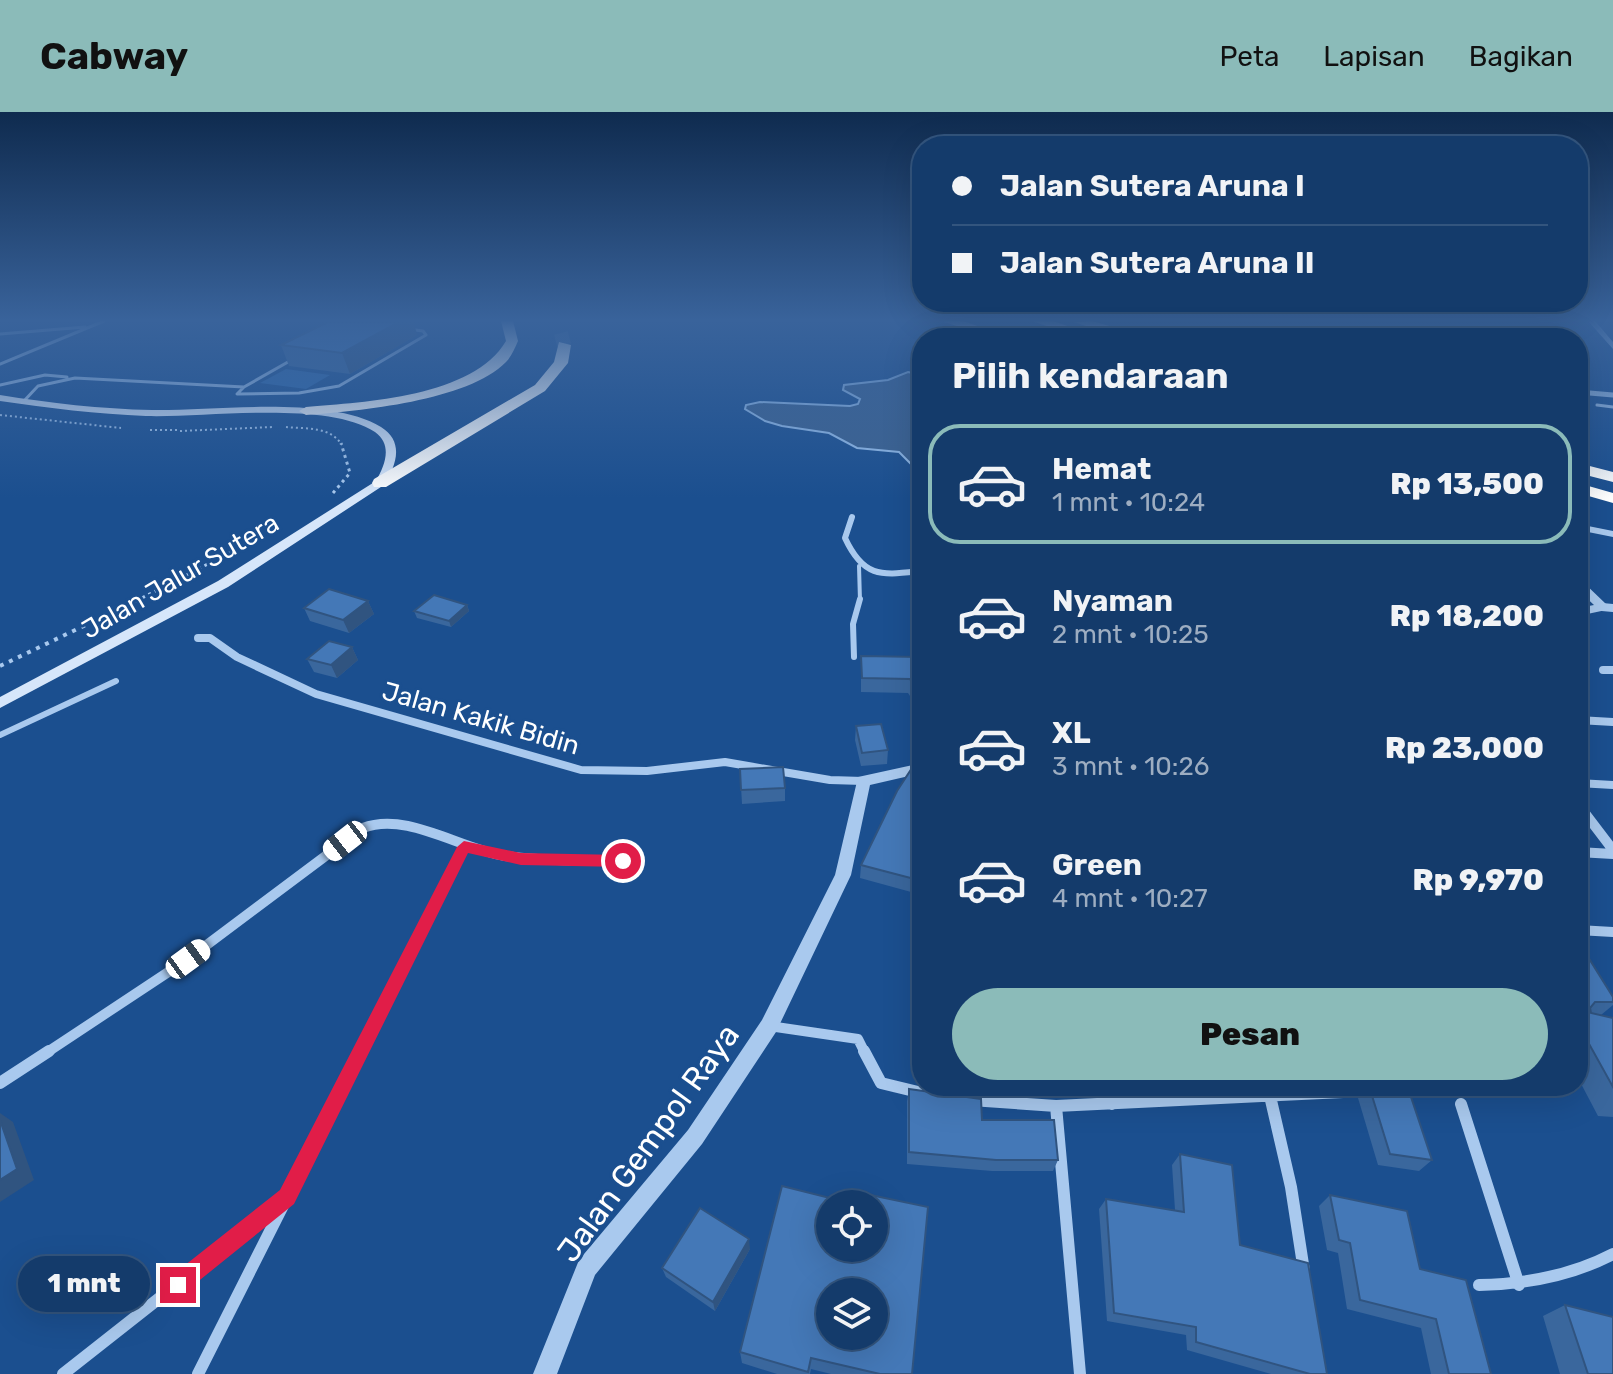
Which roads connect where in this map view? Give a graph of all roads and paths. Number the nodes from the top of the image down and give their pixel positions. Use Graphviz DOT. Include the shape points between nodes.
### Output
graph roads {
  1 [pos="23,380"];
  2 [pos="66,380"];
  3 [pos="111,380"];
  4 [pos="257,380"];
  5 [pos="351,380"];
  6 [pos="465,380"];
  7 [pos="547,380"];
  8 [pos="0,385"];
  9 [pos="244,387"];
  10 [pos="1588,393"];
  11 [pos="1613,395"];
  12 [pos="0,398"];
  13 [pos="23,402"];
  14 [pos="1597,405"];
  15 [pos="1613,407"];
  16 [pos="306,411"];
  17 [pos="180,431"];
  18 [pos="1588,471"];
  19 [pos="1613,477"];
  20 [pos="380,483"];
  21 [pos="1588,491"];
  22 [pos="333,494"];
  23 [pos="1613,498"];
  24 [pos="852,517"];
  25 [pos="284,525"];
  26 [pos="1588,529"];
  27 [pos="1613,534"];
  28 [pos="859,566"];
  29 [pos="912,571"];
  30 [pos="1588,592"];
  31 [pos="1608,609"];
  32 [pos="1588,611"];
  33 [pos="198,638"];
  34 [pos="854,657"];
  35 [pos="0,666"];
  36 [pos="1603,670"];
  37 [pos="1613,670"];
  38 [pos="116,681"];
  39 [pos="0,703"];
  40 [pos="1588,721"];
  41 [pos="1613,722"];
  42 [pos="0,735"];
  43 [pos="912,770"];
  44 [pos="863,781"];
  45 [pos="1588,784"];
  46 [pos="1613,785"];
  47 [pos="1588,818"];
  48 [pos="464,847"];
  49 [pos="1588,852"];
  50 [pos="1613,852"];
  51 [pos="623,861"];
  52 [pos="1588,931"];
  53 [pos="1613,932"];
  54 [pos="769,1026"];
  55 [pos="0,1083"];
  56 [pos="912,1091"];
  57 [pos="978,1096"];
  58 [pos="1110,1096"];
  59 [pos="1186,1096"];
  60 [pos="1270,1096"];
  61 [pos="964,1099"];
  62 [pos="978,1102"];
  63 [pos="1112,1104"];
  64 [pos="1461,1104"];
  65 [pos="1056,1106"];
  66 [pos="287,1197"];
  67 [pos="1613,1254"];
  68 [pos="1305,1282"];
  69 [pos="1479,1285"];
  70 [pos="1519,1285"];
  71 [pos="63,1374"];
  72 [pos="198,1374"];
  73 [pos="545,1374"];
  74 [pos="1080,1374"];
  1 -- 8 [label="lane"];
  2 -- 13 [label="lane" via="38,386"];
  3 -- 9 [label="lane"];
  4 -- 9 [label="lane"];
  5 -- 9 [label="lane" via="329,388 238,395"];
  6 -- 16 [label="highway" via="396,401"];
  7 -- 20 [label="highway"];
  10 -- 11 [label="street"];
  12 -- 13 [label="main road"];
  13 -- 16 [label="main road" via="147,413"];
  14 -- 15 [label="lane"];
  16 -- 20 [label="main road" via="360,422 385,436 393,456"];
  17 -- 22 [label="path" via="281,426 333,432 344,443 350,473"];
  18 -- 19 [label="highway"];
  20 -- 39 [label="main road, Jalan Jalur Sutera" via="223,584"];
  21 -- 23 [label="highway"];
  24 -- 28 [label="street" via="845,538"];
  25 -- 35 [label="path"];
  26 -- 27 [label="street"];
  28 -- 29 [label="street" via="873,573"];
  28 -- 34 [label="lane"];
  30 -- 31 [label="street"];
  31 -- 32 [label="street"];
  33 -- 44 [label="street, Jalan Kakik Bidin" via="210,638 237,657 316,694 581,770 647,771 725,762"];
  36 -- 37 [label="street"];
  38 -- 42 [label="lane"];
  40 -- 41 [label="street"];
  43 -- 44 [label="street"];
  44 -- 54 [label="street, Jalan Gempol Raya" via="843,875"];
  45 -- 46 [label="street"];
  47 -- 50 [label="street"];
  48 -- 51 [label="street" via="521,859"];
  48 -- 55 [label="street" via="388,820 369,824 188,959"];
  48 -- 66 [label="street"];
  49 -- 50 [label="street"];
  52 -- 53 [label="street"];
  54 -- 56 [label="street" via="858,1039 881,1083"];
  54 -- 73 [label="street, Jalan Gempol Raya" via="695,1137 587,1268"];
  57 -- 62 [label="street"];
  58 -- 63 [label="street"];
  59 -- 63 [label="street"];
  60 -- 68 [label="street"];
  61 -- 62 [label="street"];
  62 -- 65 [label="street"];
  63 -- 65 [label="street"];
  64 -- 70 [label="street"];
  65 -- 74 [label="street"];
  66 -- 71 [label="street"];
  66 -- 72 [label="street"];
  67 -- 70 [label="street"];
  69 -- 70 [label="street"];
}
